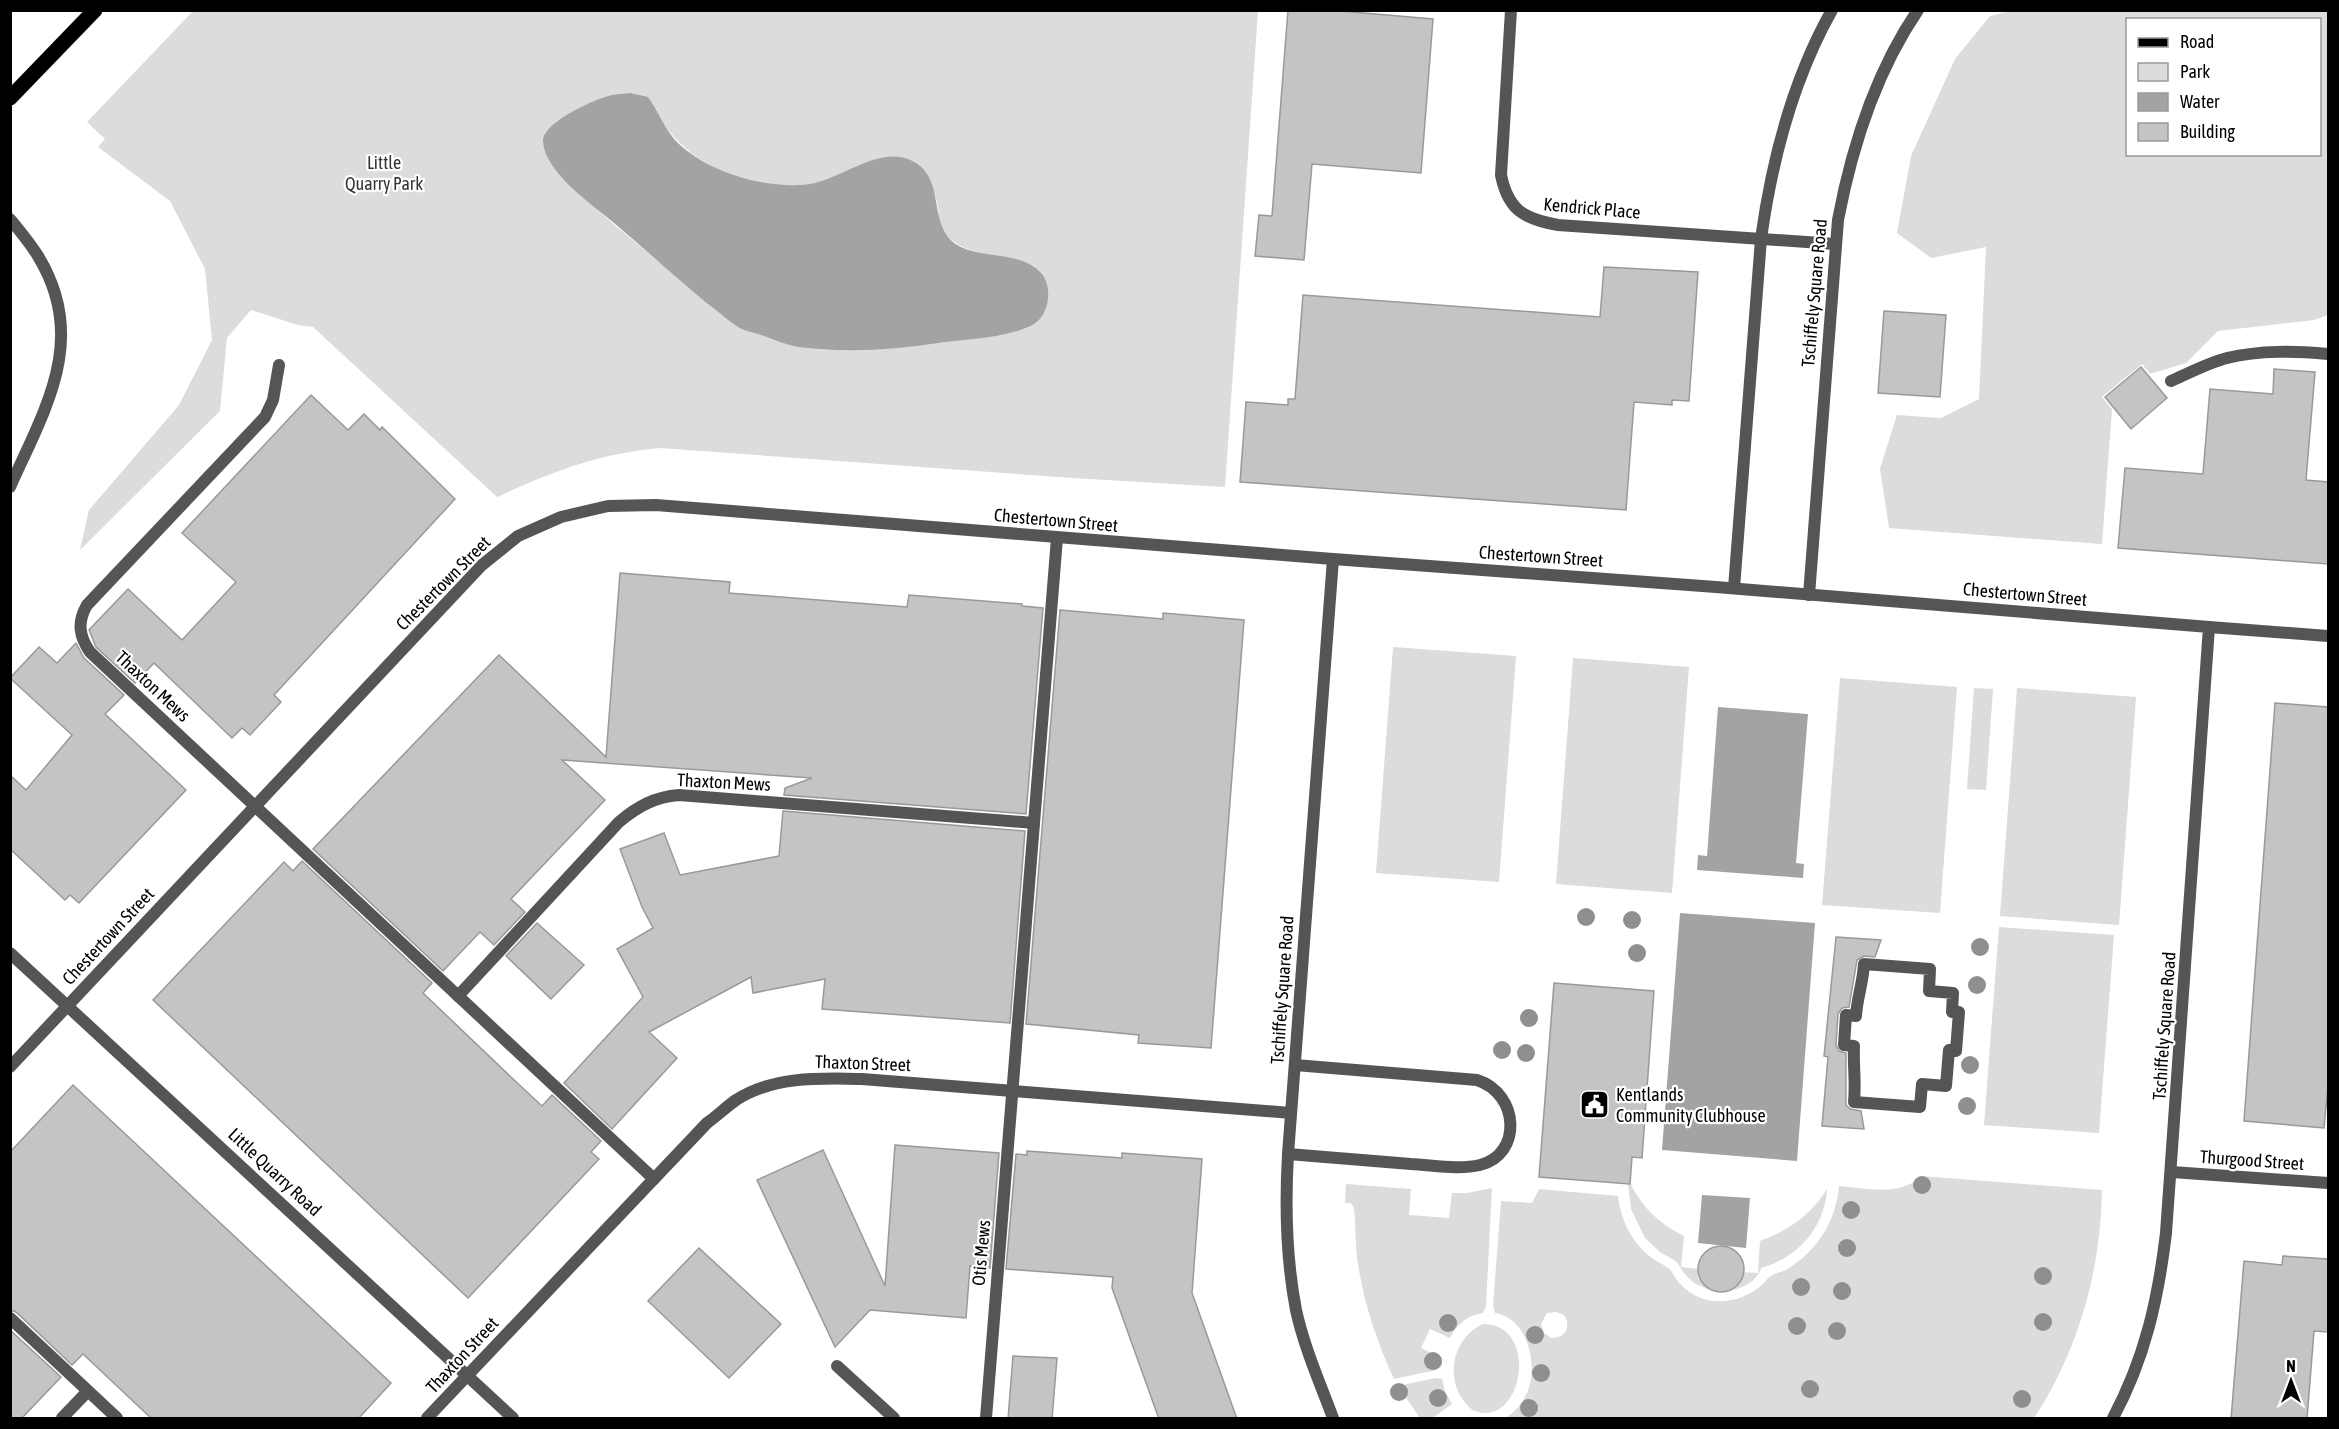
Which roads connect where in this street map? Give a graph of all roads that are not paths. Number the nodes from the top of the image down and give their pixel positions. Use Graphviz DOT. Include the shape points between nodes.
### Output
graph roads {
  1 [pos="95,10"];
  2 [pos="1511,10"];
  3 [pos="1832,10"];
  4 [pos="1918,10"];
  5 [pos="10,98"];
  6 [pos="10,219"];
  7 [pos="1761,239"];
  8 [pos="1835,244"];
  9 [pos="2328,354"];
  10 [pos="279,364"];
  11 [pos="2171,381"];
  12 [pos="10,487"];
  13 [pos="1057,538"];
  14 [pos="1333,559"];
  15 [pos="1734,588"];
  16 [pos="1809,595"];
  17 [pos="2209,627"];
  18 [pos="2328,636"];
  19 [pos="255,806"];
  20 [pos="1034,823"];
  21 [pos="10,953"];
  22 [pos="1864,964"];
  23 [pos="458,996"];
  24 [pos="68,1006"];
  25 [pos="1295,1065"];
  26 [pos="10,1066"];
  27 [pos="1012,1090"];
  28 [pos="1291,1113"];
  29 [pos="1288,1154"];
  30 [pos="2172,1172"];
  31 [pos="654,1179"];
  32 [pos="2328,1184"];
  33 [pos="10,1318"];
  34 [pos="837,1366"];
  35 [pos="468,1376"];
  36 [pos="88,1391"];
  37 [pos="62,1419"];
  38 [pos="117,1419"];
  39 [pos="427,1419"];
  40 [pos="513,1419"];
  41 [pos="894,1419"];
  42 [pos="986,1419"];
  43 [pos="1333,1419"];
  44 [pos="2113,1419"];
  1 -- 5 [label="main road"];
  2 -- 7 [label="street, Kendrick Place" via="1501,175 1507,196 1522,214 1557,225"];
  3 -- 7 [label="street" via="1797,84 1779,140"];
  4 -- 8 [label="street, Tschiffely Square Road" via="1884,69 1860,132 1846,177"];
  6 -- 12 [label="street" via="38,256 51,283 61,315 62,342 52,387"];
  7 -- 8 [label="street, Kendrick Place"];
  7 -- 15 [label="street"];
  8 -- 16 [label="street, Tschiffely Square Road"];
  9 -- 11 [label="street" via="2288,351 2245,355 2208,364"];
  10 -- 19 [label="street, Thaxton Mews" via="273,400 265,417 87,605 79,627 90,652"];
  13 -- 14 [label="street, Chestertown Street"];
  13 -- 19 [label="street, Chestertown Street" via="656,505 608,506 561,518 518,536 482,565"];
  13 -- 20 [label="street"];
  14 -- 15 [label="street, Chestertown Street"];
  14 -- 25 [label="street, Tschiffely Square Road"];
  15 -- 16 [label="street, Chestertown Street"];
  16 -- 17 [label="street, Chestertown Street"];
  17 -- 18 [label="street, Chestertown Street"];
  17 -- 30 [label="street, Tschiffely Square Road"];
  19 -- 23 [label="street, Thaxton Mews"];
  19 -- 24 [label="street, Chestertown Street"];
  20 -- 23 [label="street, Thaxton Mews" via="679,795 661,797 644,803 619,822"];
  20 -- 27 [label="street"];
  21 -- 24 [label="street, Little Quarry Road"];
  22 -- 22 [label="street" via="1930,969 1929,991 1953,993 1952,1012 1959,1012 1956,1051 1949,1050 1946,1086 1922,1084 1920,1107 1854,1102 1854,1046 1844,1046 1846,1016 1856,1016"];
  23 -- 31 [label="street, Thaxton Mews"];
  24 -- 26 [label="street, Chestertown Street"];
  24 -- 35 [label="street, Little Quarry Road"];
  25 -- 28 [label="street, Tschiffely Square Road"];
  25 -- 29 [label="street" via="1477,1080 1500,1093 1510,1113 1511,1127 1499,1153 1487,1163 1472,1166"];
  27 -- 28 [label="street, Thaxton Street"];
  27 -- 31 [label="street, Thaxton Street" via="817,1078 774,1083 737,1099 707,1123"];
  27 -- 42 [label="street, Otis Mews"];
  28 -- 29 [label="street, Tschiffely Square Road"];
  29 -- 43 [label="street, Tschiffely Square Road" via="1286,1215 1296,1311"];
  30 -- 32 [label="street, Thurgood Street"];
  30 -- 44 [label="street, Tschiffely Square Road" via="2156,1306 2134,1376"];
  31 -- 35 [label="street, Thaxton Street"];
  33 -- 36 [label="street"];
  34 -- 41 [label="street"];
  35 -- 39 [label="street, Thaxton Street"];
  35 -- 40 [label="street, Little Quarry Road"];
  36 -- 37 [label="street"];
  36 -- 38 [label="street"];
}
